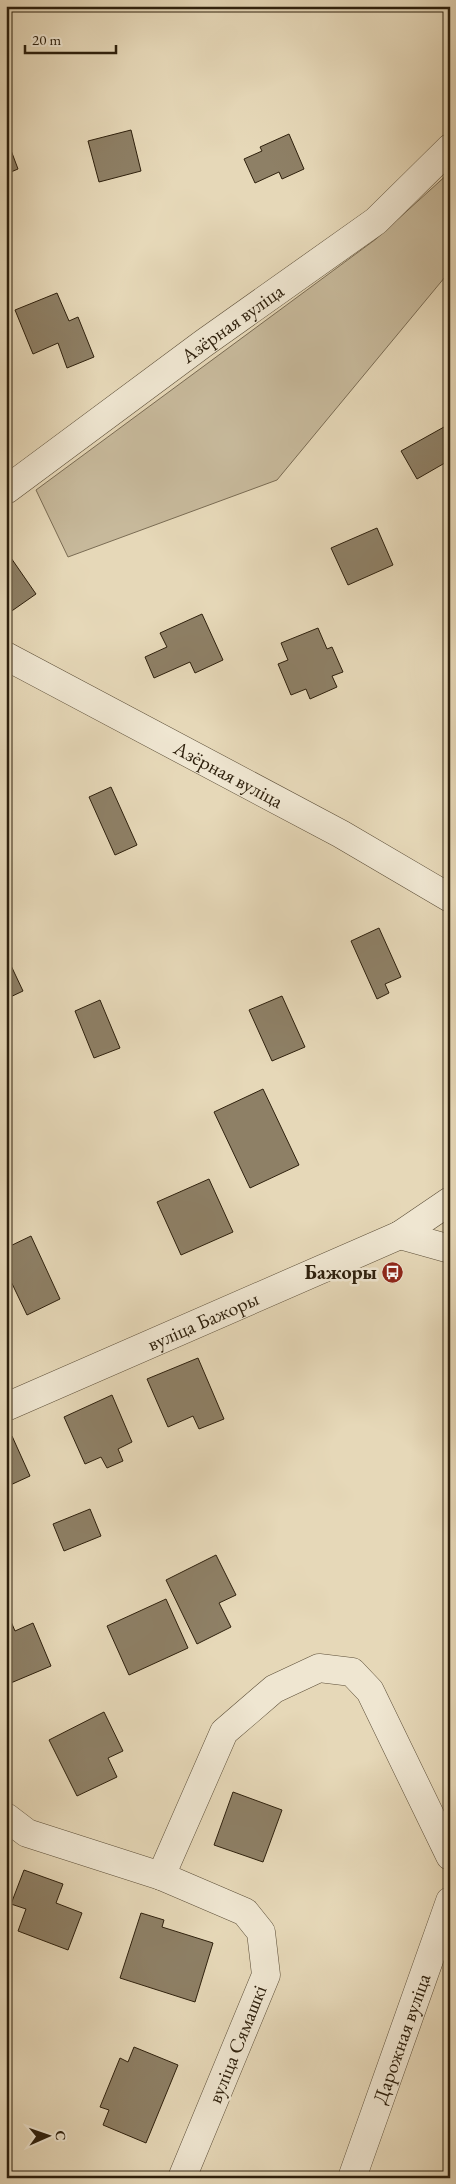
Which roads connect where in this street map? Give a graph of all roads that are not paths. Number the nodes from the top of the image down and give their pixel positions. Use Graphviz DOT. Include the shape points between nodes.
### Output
graph roads {
  1 [pos="450,148"];
  2 [pos="6,490"];
  3 [pos="6,656"];
  4 [pos="450,898"];
  5 [pos="450,1202"];
  6 [pos="400,1235"];
  7 [pos="450,1249"];
  8 [pos="6,1407"];
  9 [pos="6,1817"];
  10 [pos="450,1856"];
  11 [pos="161,1876"];
  12 [pos="450,1900"];
  13 [pos="182,2178"];
  14 [pos="352,2178"];
  1 -- 2 [label="street, Азёрная вуліца" via="376,221"];
  3 -- 4 [label="street, Азёрная вуліца" via="341,834"];
  5 -- 6 [label="street, вуліца Бажоры"];
  6 -- 7 [label="street"];
  6 -- 8 [label="street, вуліца Бажоры"];
  9 -- 11 [label="street, вуліца Сямашкі" via="27,1833"];
  10 -- 11 [label="street" via="370,1690 352,1672 319,1668 274,1689 224,1732"];
  11 -- 13 [label="street, вуліца Сямашкі" via="245,1912 261,1932 266,1975"];
  12 -- 14 [label="street, Дарожная вуліца"];
}
